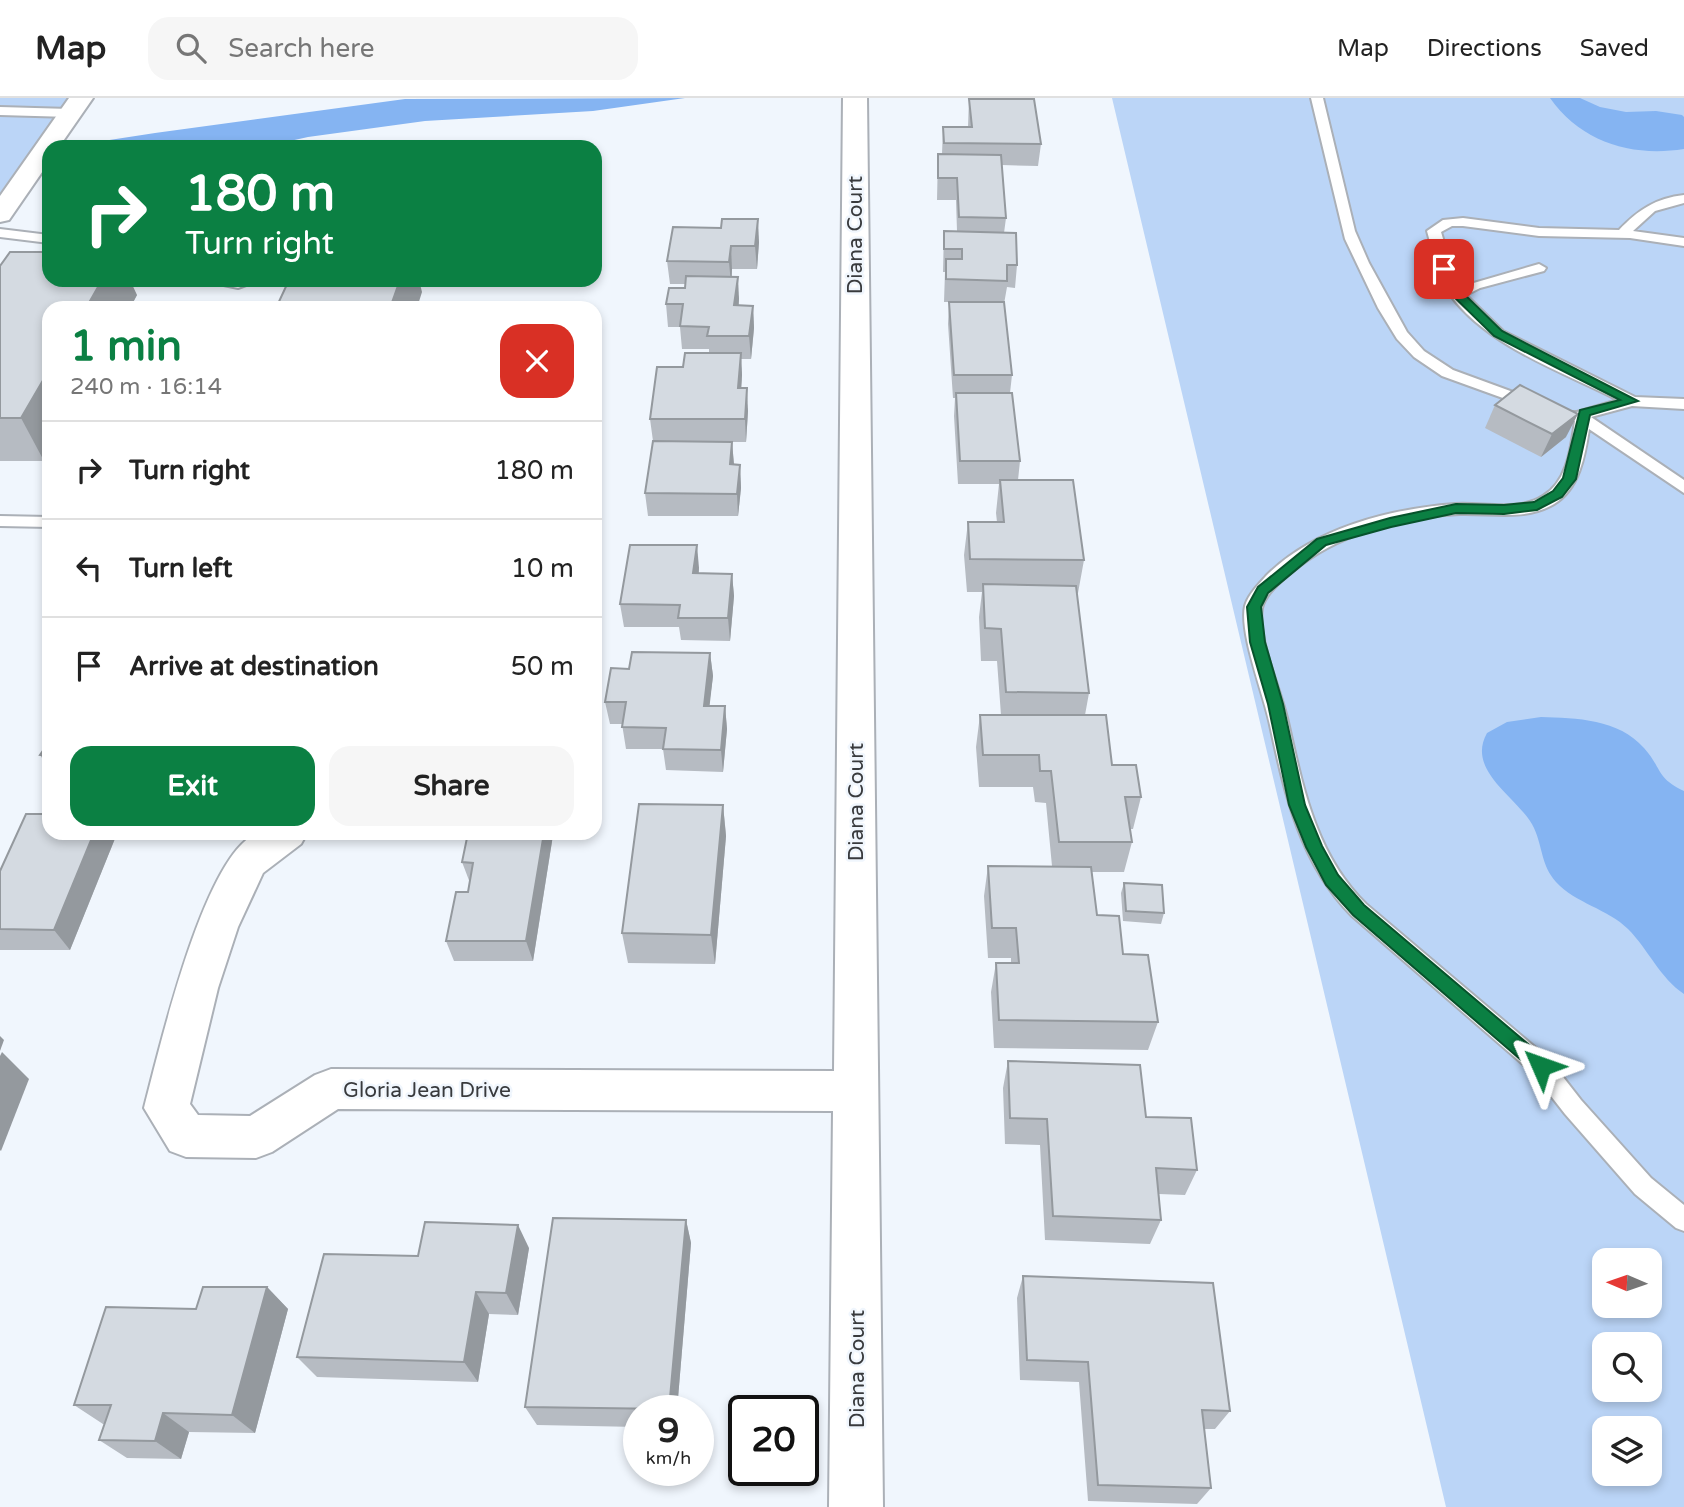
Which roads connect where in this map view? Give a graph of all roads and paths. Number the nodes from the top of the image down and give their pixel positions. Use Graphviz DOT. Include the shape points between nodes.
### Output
graph roads {
  1 [pos="855,98"];
  2 [pos="1317,98"];
  3 [pos="76,106"];
  4 [pos="0,111"];
  5 [pos="52,140"];
  6 [pos="42,154"];
  7 [pos="1684,199"];
  8 [pos="0,214"];
  9 [pos="1625,232"];
  10 [pos="0,233"];
  11 [pos="42,238"];
  12 [pos="1684,242"];
  13 [pos="1539,268"];
  14 [pos="1457,294"];
  15 [pos="1632,401"];
  16 [pos="1684,404"];
  17 [pos="1583,418"];
  18 [pos="1684,488"];
  19 [pos="0,522"];
  20 [pos="42,522"];
  21 [pos="278,840"];
  22 [pos="857,1091"];
  23 [pos="1684,1220"];
  24 [pos="856,1507"];
  1 -- 22 [label="street, Diana Court"];
  2 -- 17 [label="lane" via="1358,257 1408,344 1460,379"];
  3 -- 4 [label="lane"];
  3 -- 5 [label="street"];
  6 -- 8 [label="street"];
  7 -- 9 [label="lane" via="1661,201"];
  9 -- 12 [label="lane"];
  9 -- 14 [label="lane" via="1548,232 1450,222 1434,232"];
  10 -- 11 [label="lane"];
  13 -- 14 [label="lane"];
  14 -- 15 [label="lane" via="1498,334"];
  15 -- 16 [label="lane"];
  15 -- 17 [label="lane" via="1584,413"];
  17 -- 18 [label="lane"];
  17 -- 23 [label="lane" via="1569,479 1558,494 1537,506 1456,509 1322,542 1263,590 1254,607 1258,642 1297,805 1332,880 1359,910 1541,1066 1643,1186"];
  19 -- 20 [label="lane"];
  21 -- 22 [label="street, Gloria Jean Drive" via="248,862 217,927 197,988 167,1108 186,1136 256,1137 331,1089"];
  22 -- 24 [label="street, Diana Court"];
}
